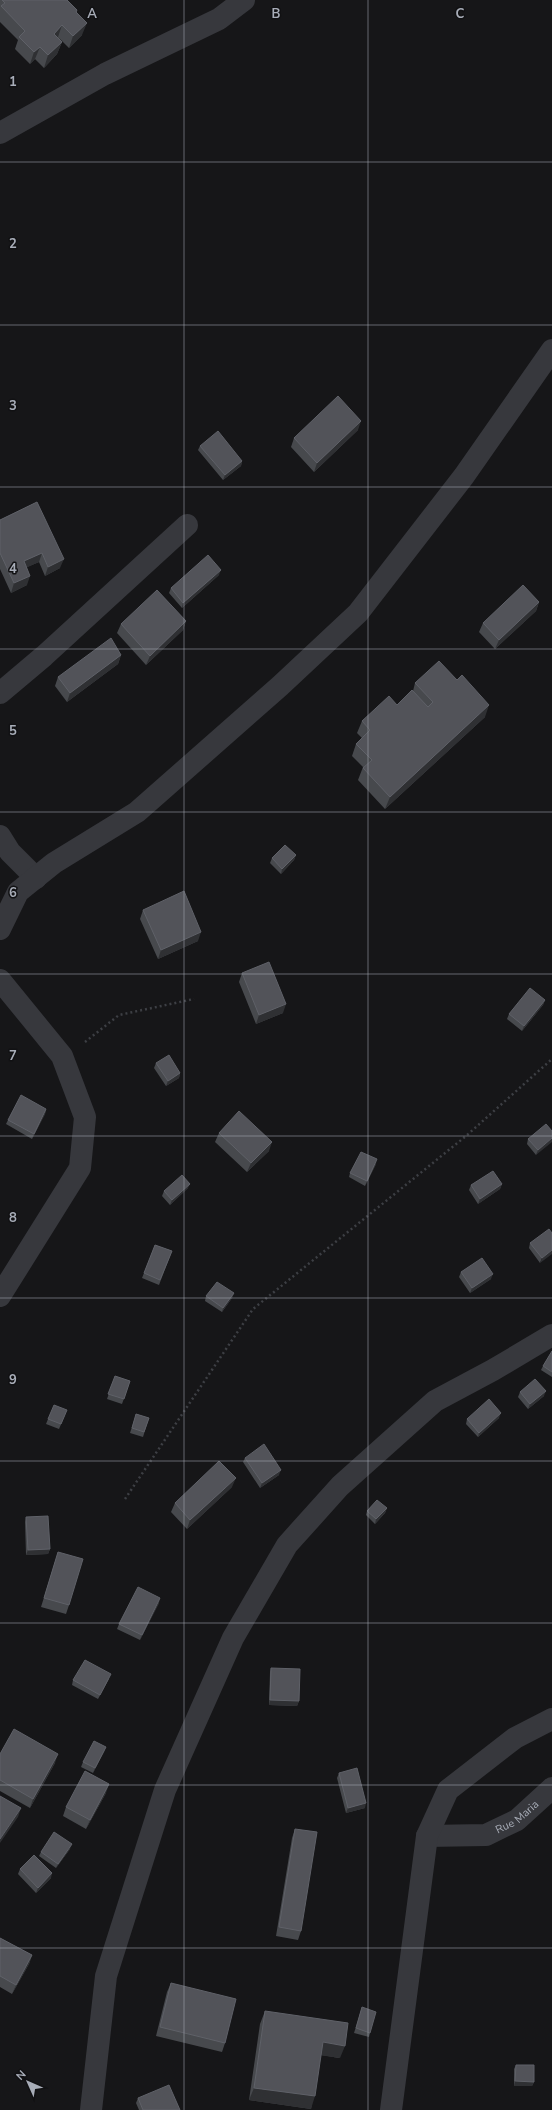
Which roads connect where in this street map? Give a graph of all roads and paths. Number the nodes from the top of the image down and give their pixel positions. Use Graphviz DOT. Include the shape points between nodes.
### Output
graph roads {
  1 [pos="244,0"];
  2 [pos="0,133"];
  3 [pos="552,350"];
  4 [pos="187,525"];
  5 [pos="0,693"];
  6 [pos="0,836"];
  7 [pos="36,878"];
  8 [pos="0,929"];
  9 [pos="0,980"];
  10 [pos="194,999"];
  11 [pos="62,1056"];
  12 [pos="552,1058"];
  13 [pos="0,1296"];
  14 [pos="552,1335"];
  15 [pos="125,1499"];
  16 [pos="552,1719"];
  17 [pos="552,1788"];
  18 [pos="427,1836"];
  19 [pos="91,2110"];
  20 [pos="391,2110"];
  1 -- 2 [label="street" via="219,19 105,74"];
  3 -- 7 [label="street" via="464,476 358,613 280,686 136,812 54,863"];
  4 -- 5 [label="street"];
  6 -- 7 [label="street" via="10,852"];
  7 -- 8 [label="street" via="18,892"];
  9 -- 11 [label="street"];
  10 -- 11 [label="path" via="119,1015 92,1037"];
  11 -- 13 [label="street" via="85,1117 80,1168"];
  12 -- 15 [label="path" via="466,1136 253,1308"];
  14 -- 19 [label="street" via="435,1401 340,1486 287,1545 233,1638 165,1790 106,1976"];
  16 -- 18 [label="street" via="515,1738 448,1790"];
  17 -- 18 [label="street, Rue Maria" via="517,1820 486,1835"];
  18 -- 20 [label="street"];
}
